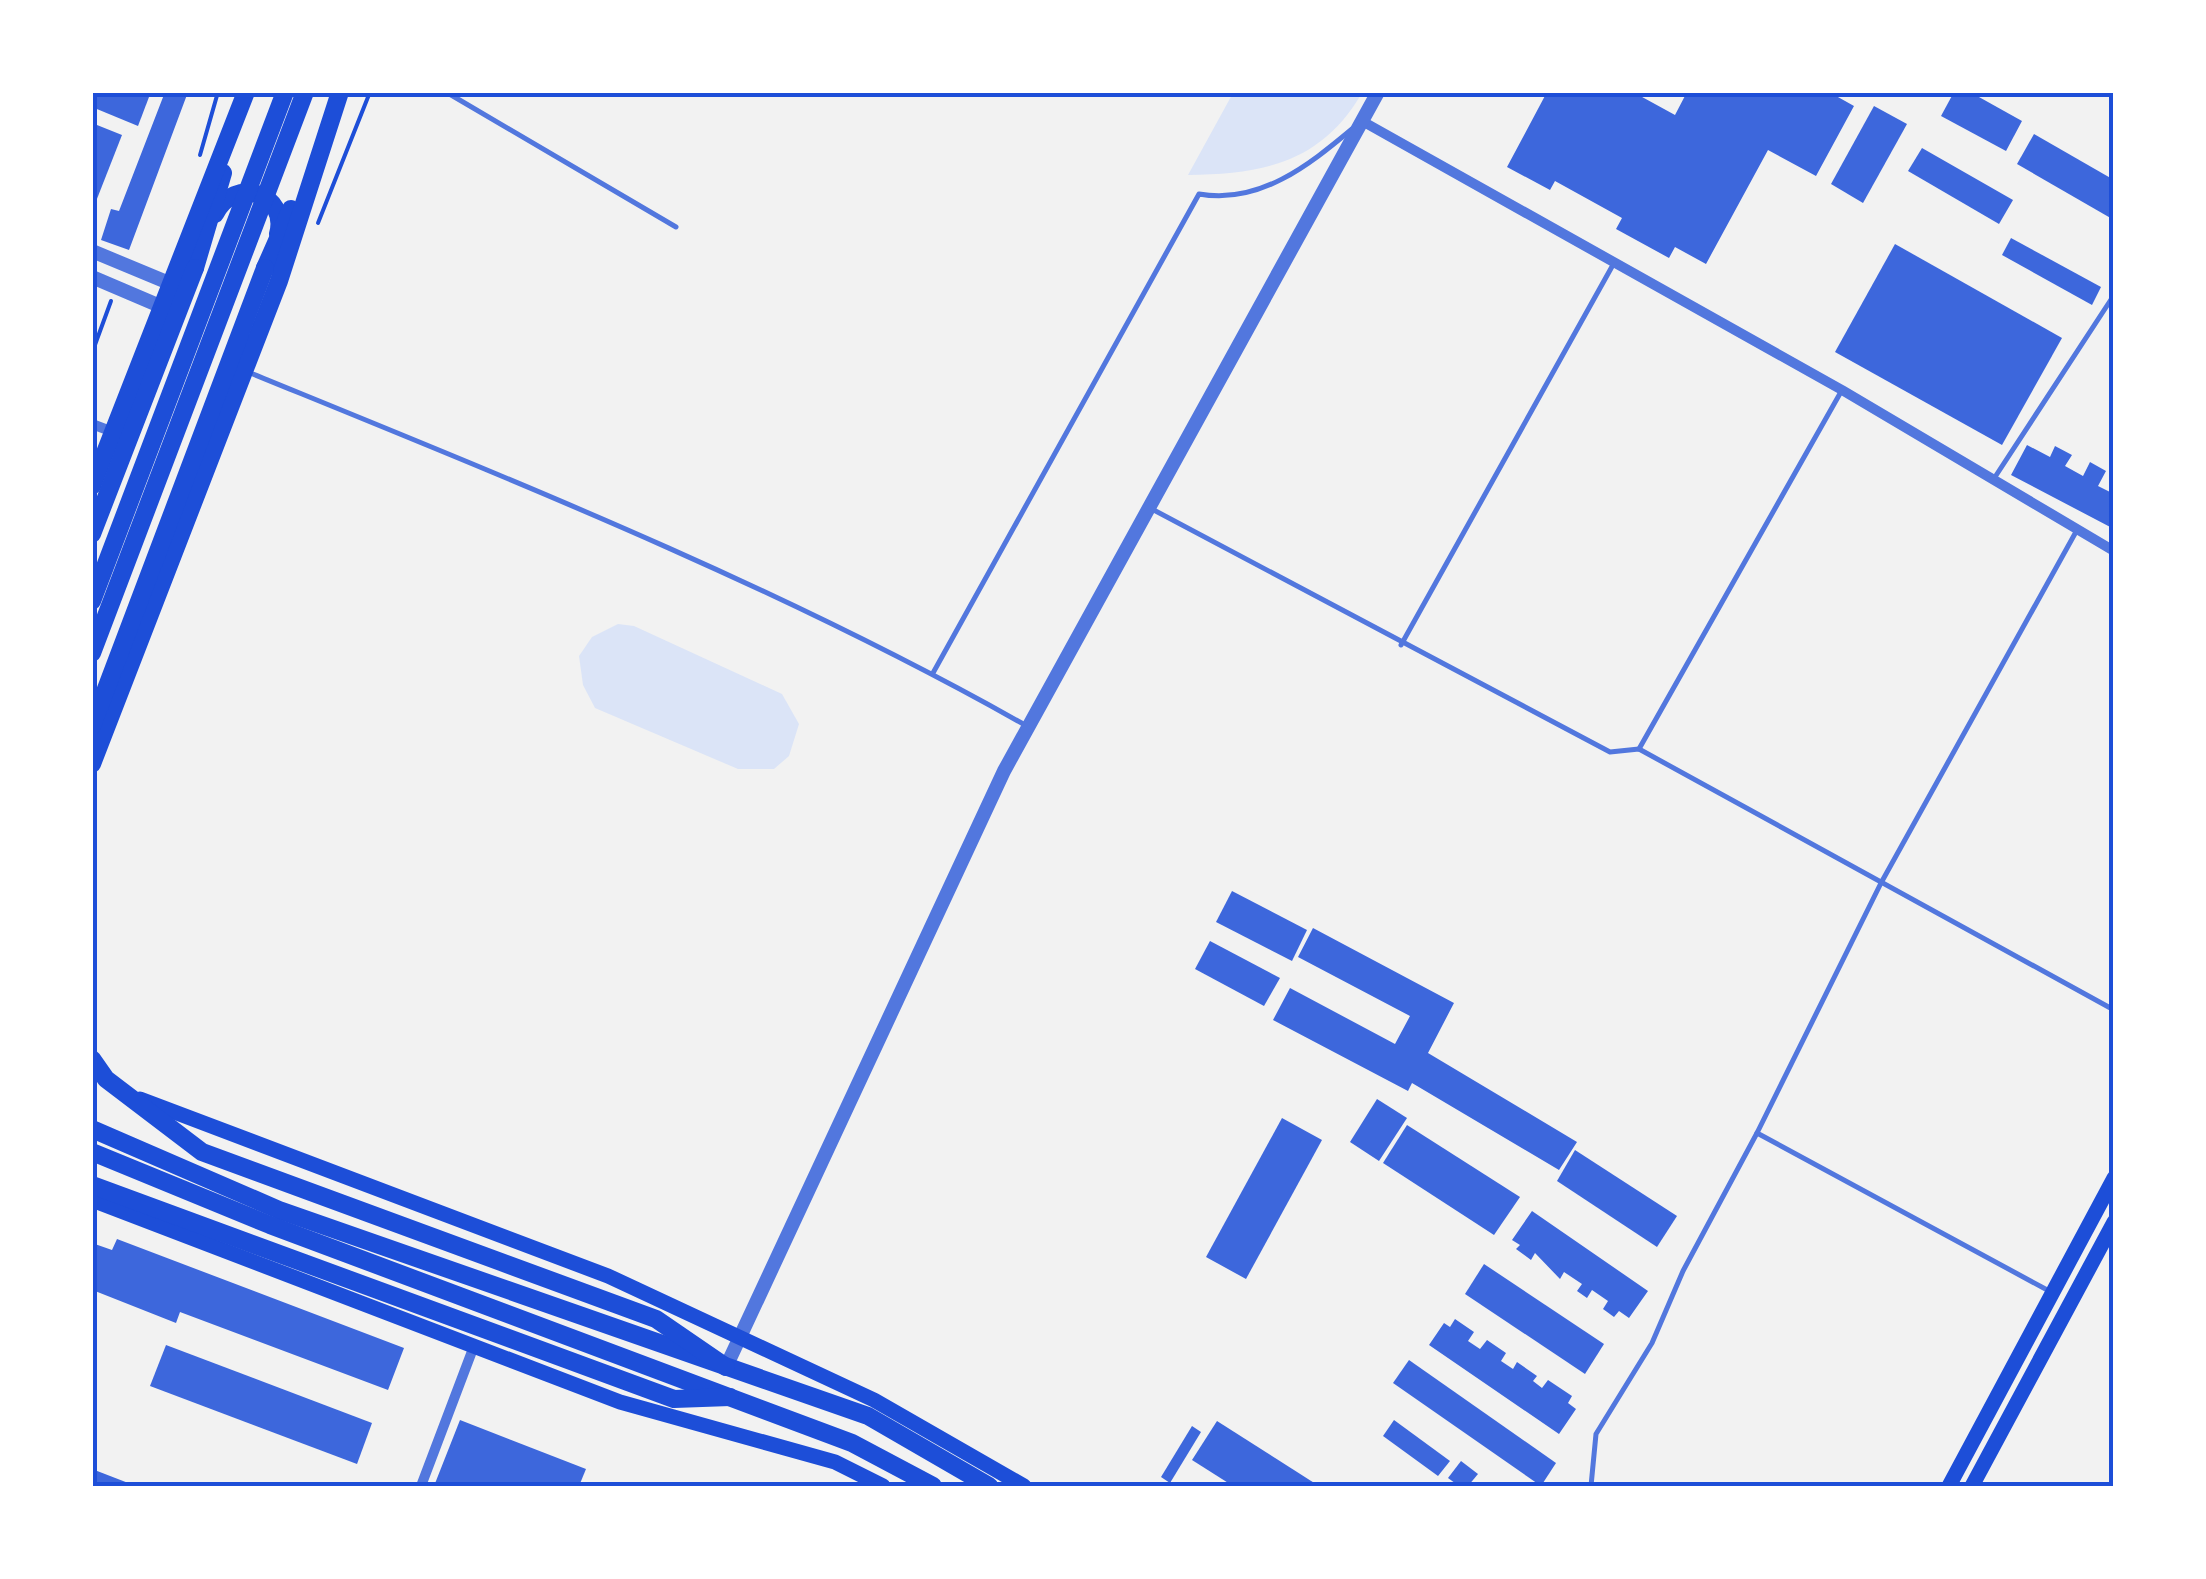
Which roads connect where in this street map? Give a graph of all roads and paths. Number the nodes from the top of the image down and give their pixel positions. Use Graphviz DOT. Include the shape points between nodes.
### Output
graph roads {
  1 [pos="246,92"];
  2 [pos="285,92"];
  3 [pos="306,92"];
  4 [pos="340,92"];
  5 [pos="446,92"];
  6 [pos="1378,92"];
  7 [pos="236,119"];
  8 [pos="1362,121"];
  9 [pos="320,144"];
  10 [pos="212,220"];
  11 [pos="676,227"];
  12 [pos="275,244"];
  13 [pos="92,251"];
  14 [pos="1614,262"];
  15 [pos="92,278"];
  16 [pos="169,283"];
  17 [pos="116,288"];
  18 [pos="2114,296"];
  19 [pos="160,306"];
  20 [pos="92,353"];
  21 [pos="245,371"];
  22 [pos="1842,390"];
  23 [pos="92,424"];
  24 [pos="112,432"];
  25 [pos="1993,480"];
  26 [pos="92,486"];
  27 [pos="1149,508"];
  28 [pos="2077,530"];
  29 [pos="92,534"];
  30 [pos="2114,551"];
  31 [pos="92,601"];
  32 [pos="92,636"];
  33 [pos="1401,644"];
  34 [pos="92,653"];
  35 [pos="934,673"];
  36 [pos="127,676"];
  37 [pos="92,726"];
  38 [pos="1029,727"];
  39 [pos="1639,749"];
  40 [pos="92,764"];
  41 [pos="1881,883"];
  42 [pos="2114,1010"];
  43 [pos="92,1059"];
  44 [pos="92,1074"];
  45 [pos="92,1129"];
  46 [pos="1757,1134"];
  47 [pos="92,1152"];
  48 [pos="2114,1178"];
  49 [pos="92,1186"];
  50 [pos="92,1200"];
  51 [pos="2114,1222"];
  52 [pos="2053,1293"];
  53 [pos="740,1337"];
  54 [pos="474,1346"];
  55 [pos="726,1367"];
  56 [pos="730,1397"];
  57 [pos="874,1400"];
  58 [pos="914,1443"];
  59 [pos="835,1462"];
  60 [pos="896,1466"];
  61 [pos="958,1469"];
  62 [pos="1018,1483"];
  63 [pos="421,1486"];
  64 [pos="882,1486"];
  65 [pos="933,1486"];
  66 [pos="988,1486"];
  67 [pos="1591,1486"];
  68 [pos="1949,1486"];
  69 [pos="1972,1486"];
  1 -- 7 [label="main road"];
  2 -- 31 [label="main road"];
  3 -- 34 [label="main road"];
  4 -- 9 [label="main road"];
  5 -- 11 [label="lane"];
  6 -- 8 [label="street"];
  7 -- 10 [label="main road"];
  7 -- 16 [label="main road"];
  8 -- 14 [label="street"];
  8 -- 27 [label="street"];
  8 -- 35 [label="lane" via="1283,180 1222,198 1200,194"];
  9 -- 12 [label="main road"];
  9 -- 21 [label="main road"];
  10 -- 12 [label="main road" via="221,202 238,192 258,193 274,206 281,224"];
  10 -- 29 [label="main road"];
  12 -- 37 [label="main road"];
  13 -- 16 [label="street"];
  14 -- 22 [label="street"];
  14 -- 33 [label="lane"];
  15 -- 17 [label="street"];
  16 -- 19 [label="main road"];
  17 -- 19 [label="street"];
  17 -- 20 [label="path"];
  18 -- 25 [label="lane"];
  19 -- 24 [label="main road"];
  21 -- 35 [label="lane" via="550,495"];
  21 -- 36 [label="main road"];
  22 -- 25 [label="street"];
  22 -- 39 [label="lane"];
  23 -- 24 [label="street"];
  24 -- 26 [label="main road"];
  25 -- 28 [label="street"];
  27 -- 33 [label="lane"];
  27 -- 38 [label="street"];
  28 -- 30 [label="street"];
  28 -- 41 [label="lane"];
  32 -- 36 [label="main road" via="111,648"];
  33 -- 39 [label="lane" via="1610,752"];
  35 -- 38 [label="lane"];
  36 -- 40 [label="main road"];
  38 -- 53 [label="street"];
  39 -- 41 [label="lane"];
  41 -- 42 [label="lane"];
  41 -- 46 [label="lane"];
  43 -- 55 [label="main road" via="106,1079 202,1152 656,1318"];
  44 -- 53 [label="main road" via="164,1110 608,1276"];
  45 -- 55 [label="main road" via="279,1210"];
  46 -- 52 [label="lane"];
  46 -- 67 [label="lane" via="1652,1343 1596,1434"];
  47 -- 56 [label="main road"];
  48 -- 52 [label="main road"];
  49 -- 56 [label="main road" via="674,1399"];
  50 -- 54 [label="main road"];
  51 -- 69 [label="main road"];
  52 -- 68 [label="main road"];
  53 -- 55 [label="street"];
  53 -- 57 [label="main road"];
  54 -- 59 [label="main road" via="620,1402"];
  54 -- 63 [label="street"];
  55 -- 58 [label="main road" via="868,1416"];
  56 -- 60 [label="main road"];
  57 -- 58 [label="main road"];
  57 -- 62 [label="main road"];
  58 -- 61 [label="main road"];
  59 -- 60 [label="main road"];
  59 -- 64 [label="main road"];
  60 -- 65 [label="main road"];
  61 -- 62 [label="main road"];
  61 -- 66 [label="main road"];
}
